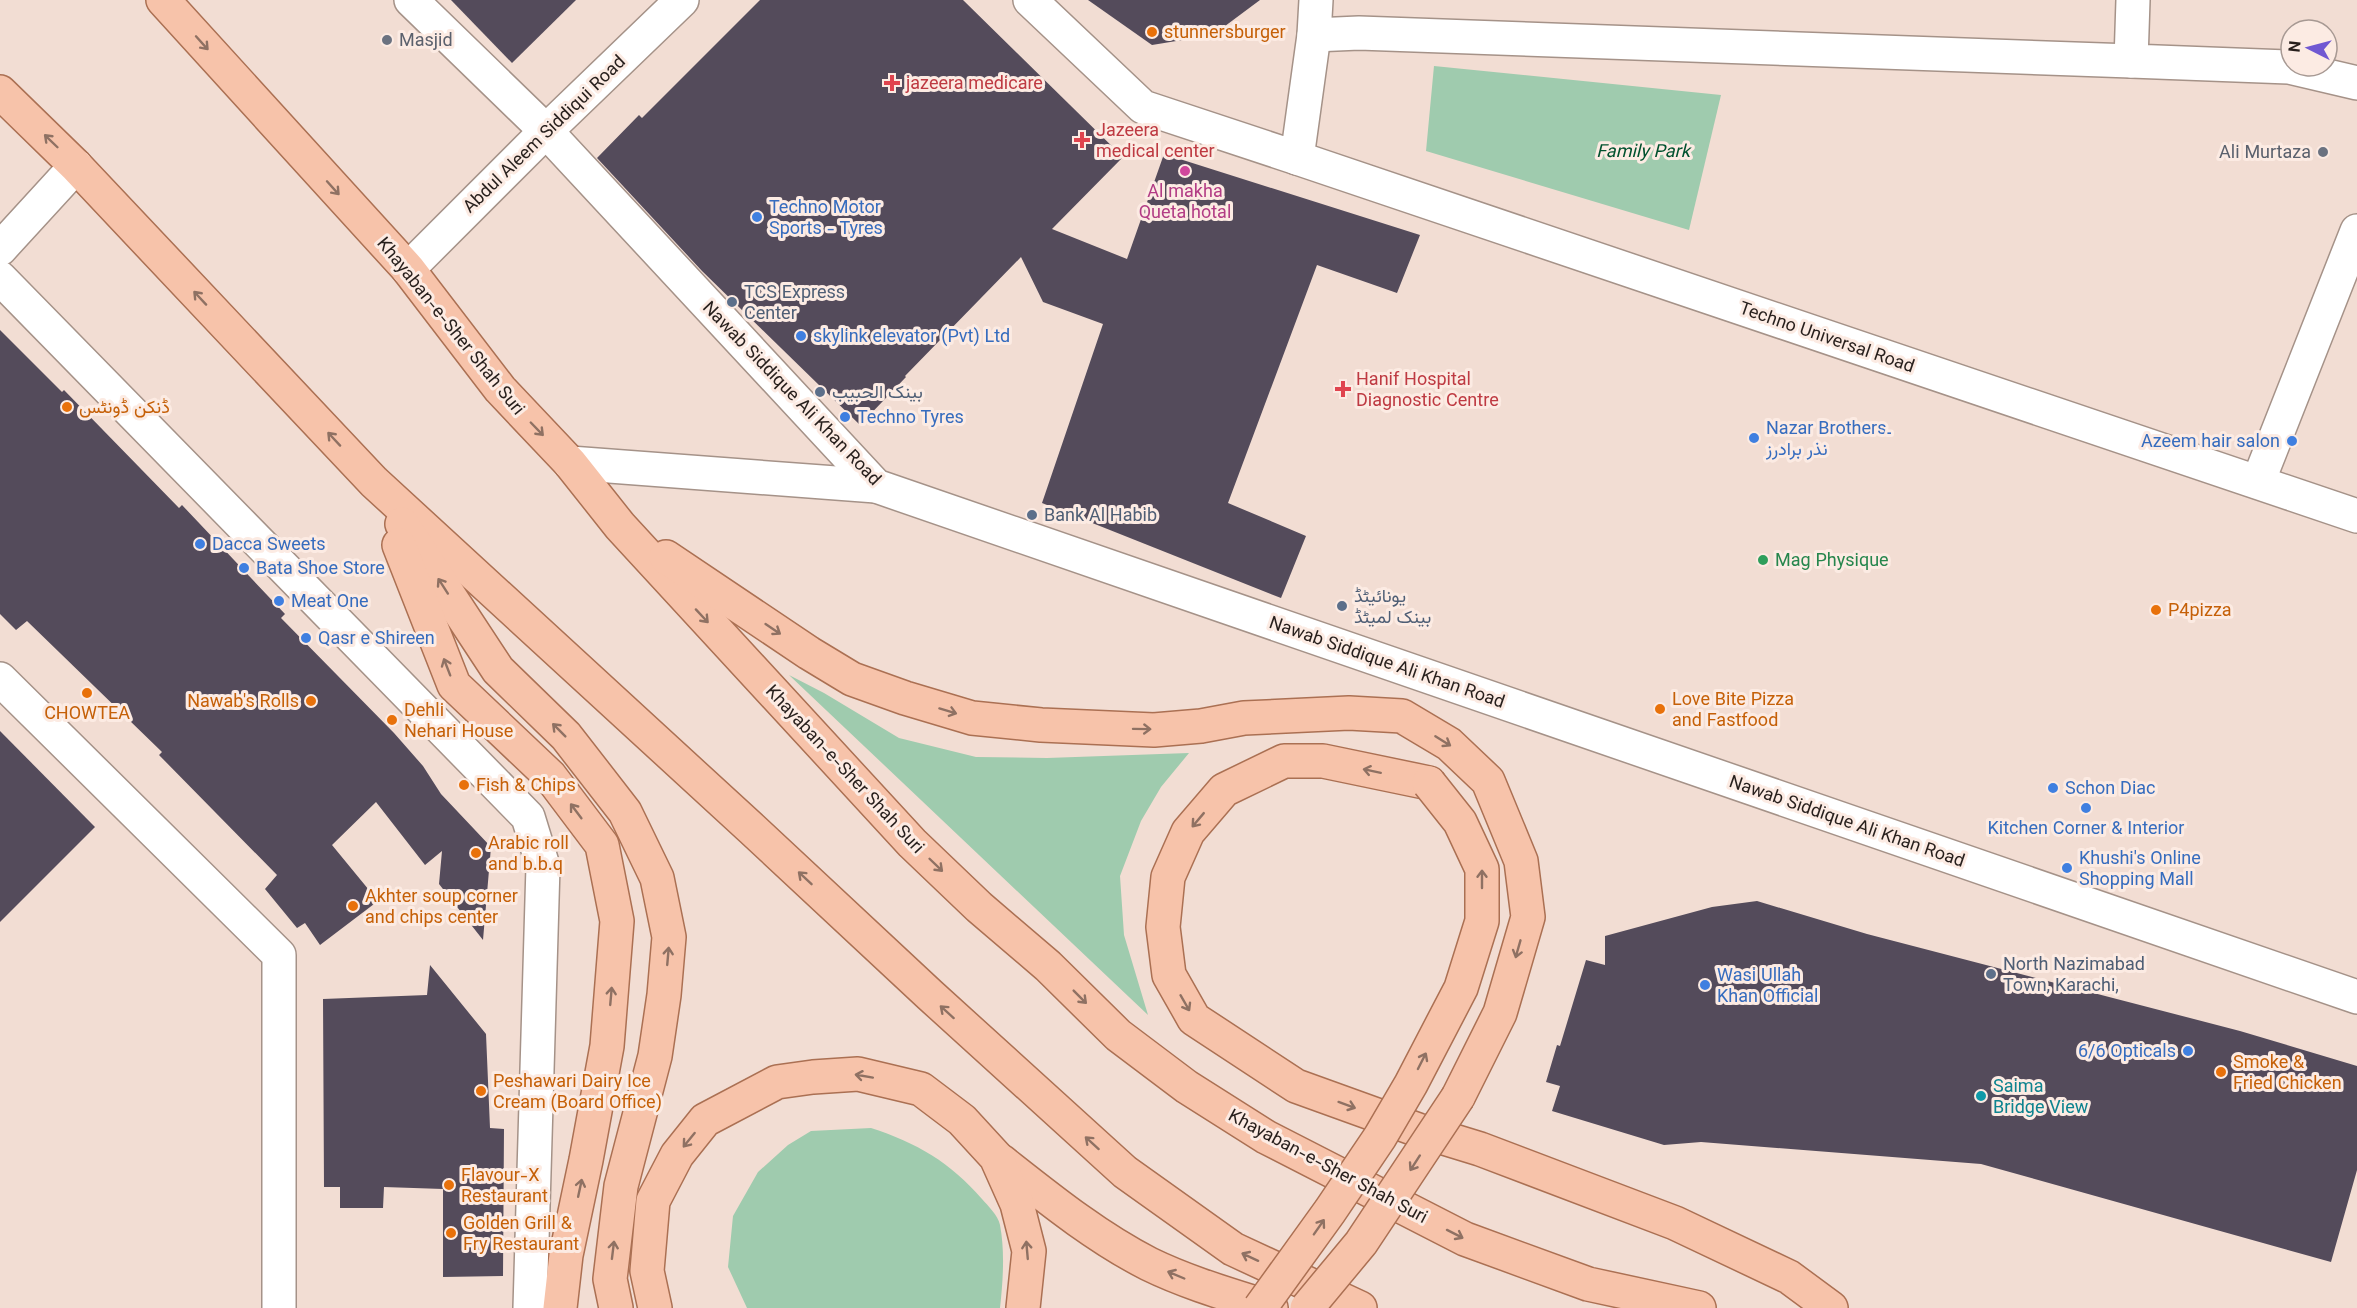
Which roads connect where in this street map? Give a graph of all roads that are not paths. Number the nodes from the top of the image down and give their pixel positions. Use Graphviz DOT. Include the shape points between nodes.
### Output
graph roads {
  1 [pos="163,0"];
  2 [pos="411,0"];
  3 [pos="682,0"];
  4 [pos="1030,0"];
  5 [pos="1316,0"];
  6 [pos="2133,0"];
  7 [pos="1314,35"];
  8 [pos="2131,61"];
  9 [pos="2357,83"];
  10 [pos="0,92"];
  11 [pos="546,131"];
  12 [pos="1297,159"];
  13 [pos="76,166"];
  14 [pos="2357,231"];
  15 [pos="0,249"];
  16 [pos="408,269"];
  17 [pos="0,278"];
  18 [pos="570,463"];
  19 [pos="374,482"];
  20 [pos="2258,482"];
  21 [pos="876,486"];
  22 [pos="2357,516"];
  23 [pos="620,526"];
  24 [pos="0,679"];
  25 [pos="2357,997"];
  26 [pos="996,1157"];
  27 [pos="279,1308"];
  28 [pos="530,1308"];
  29 [pos="560,1308"];
  30 [pos="616,1308"];
  31 [pos="655,1308"];
  32 [pos="1023,1308"];
  33 [pos="1260,1308"];
  34 [pos="1271,1308"];
  35 [pos="1307,1308"];
  36 [pos="1360,1308"];
  37 [pos="1698,1308"];
  38 [pos="1831,1308"];
  1 -- 16 [label="main road, Khayaban-e-Sher Shah Suri, one-way"];
  2 -- 11 [label="street, Nawab Siddique Ali Khan Road"];
  3 -- 11 [label="street, Abdul Aleem Siddiqui Road"];
  4 -- 12 [label="street, Techno Universal Road" via="1143,107"];
  5 -- 7 [label="street"];
  6 -- 8 [label="street"];
  7 -- 8 [label="street" via="1359,33"];
  7 -- 12 [label="street"];
  8 -- 9 [label="street" via="2289,67"];
  13 -- 10 [label="main road, one-way"];
  11 -- 16 [label="street, Abdul Aleem Siddiqui Road"];
  11 -- 21 [label="street, Nawab Siddique Ali Khan Road"];
  12 -- 20 [label="street, Techno Universal Road"];
  13 -- 15 [label="street"];
  19 -- 13 [label="main road, one-way"];
  14 -- 20 [label="street"];
  16 -- 18 [label="main road, Khayaban-e-Sher Shah Suri, one-way" via="500,389"];
  17 -- 28 [label="street" via="528,817 543,866"];
  18 -- 21 [label="street"];
  18 -- 23 [label="main road, Khayaban-e-Sher Shah Suri"];
  29 -- 19 [label="main road, one-way" via="566,1255 607,1046 617,921 602,845 550,776 454,685"];
  30 -- 19 [label="main road, one-way" via="610,1279 621,1186 655,1056 664,995 669,937 657,878 625,812 566,736 498,670"];
  36 -- 19 [label="main road, one-way" via="1233,1249 1125,1172"];
  20 -- 22 [label="street, Techno Universal Road"];
  21 -- 25 [label="street, Nawab Siddique Ali Khan Road"];
  23 -- 35 [label="main road, one-way, bridge" via="852,679 972,718 1154,730 1244,718 1349,712 1402,716 1449,744 1488,781 1521,861 1528,917 1500,1013 1458,1097 1361,1243"];
  23 -- 37 [label="main road, Khayaban-e-Sher Shah Suri, one-way" via="912,843 1118,1035 1186,1087 1266,1137 1465,1239 1588,1284"];
  24 -- 27 [label="street" via="279,955"];
  26 -- 31 [label="main road, one-way" via="962,1120 921,1089 858,1074 777,1082 705,1120 677,1155 653,1201 647,1271"];
  32 -- 26 [label="main road, one-way" via="1029,1251 1017,1204"];
  34 -- 26 [label="main road, one-way" via="1202,1286 1149,1263 1058,1206"];
  33 -- 38 [label="main road, one-way, bridge" via="1335,1205 1380,1137 1411,1084 1461,988 1482,921 1482,869 1460,822 1429,783 1323,761 1284,761 1224,790 1188,832 1168,877 1163,927 1169,975 1194,1019 1296,1086 1418,1130 1480,1149 1675,1223 1789,1277"];
}
